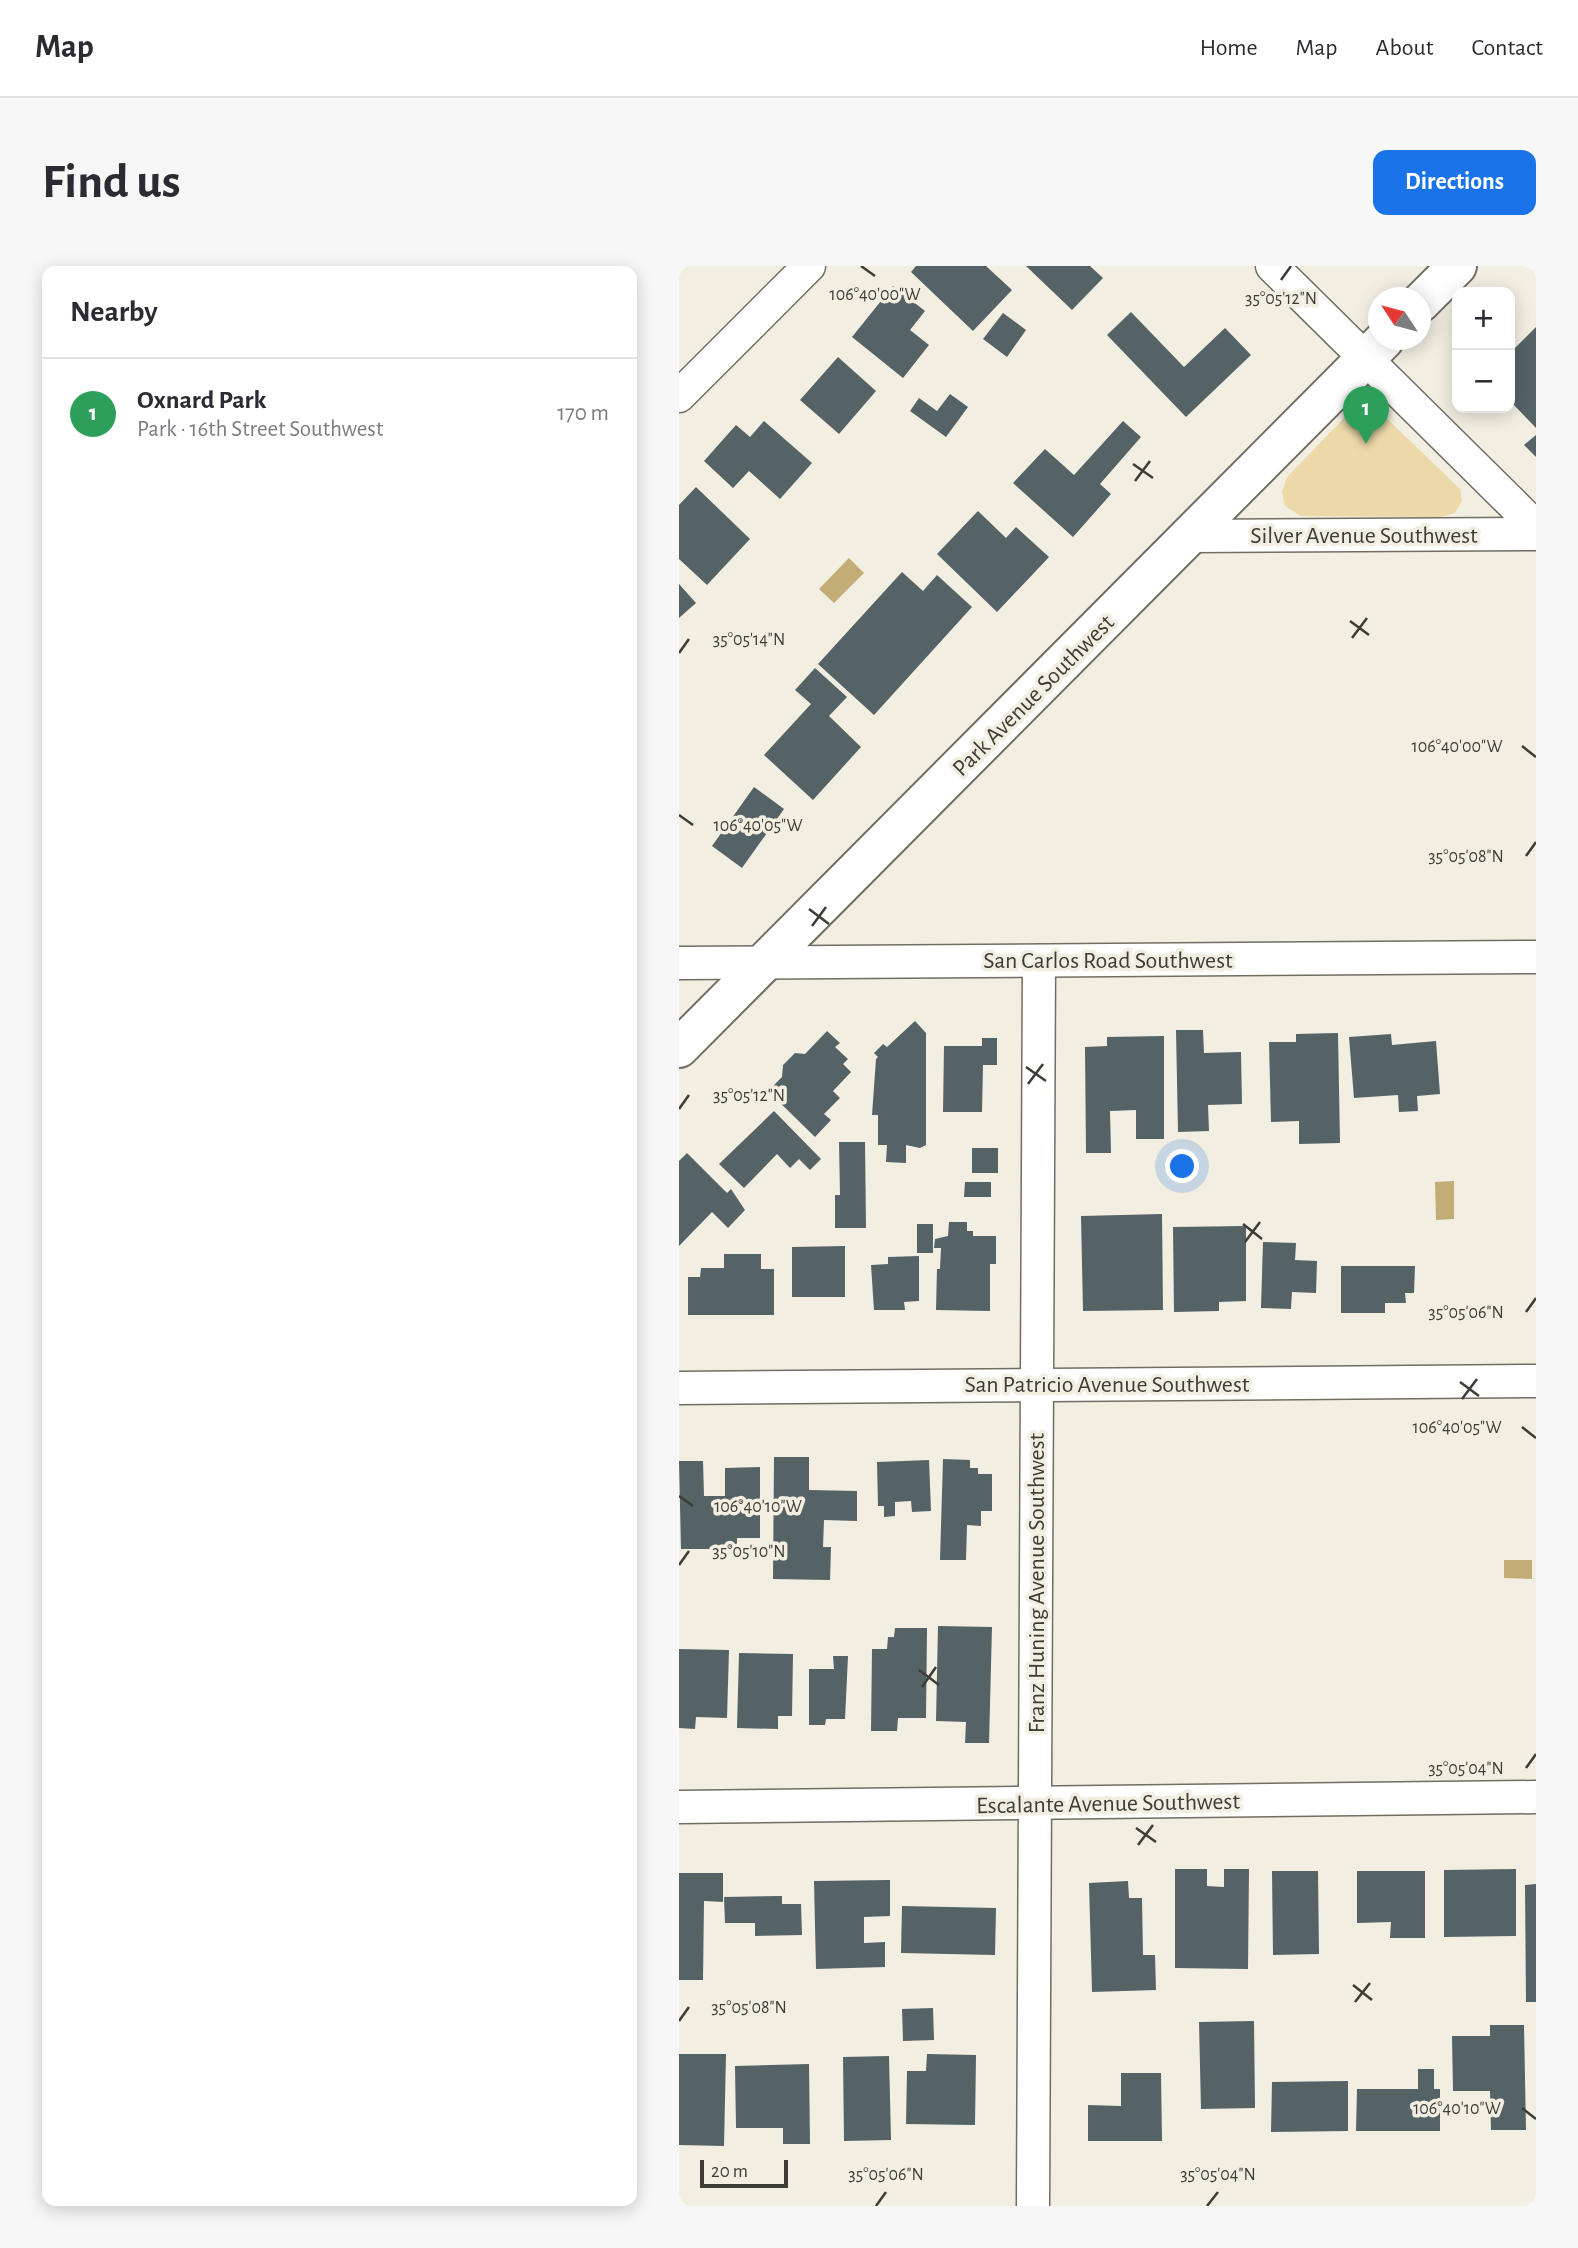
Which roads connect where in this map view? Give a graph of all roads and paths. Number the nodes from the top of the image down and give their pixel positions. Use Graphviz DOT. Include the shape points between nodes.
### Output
graph roads {
  1 [pos="809,266"];
  2 [pos="1272,266"];
  3 [pos="1457,266"];
  4 [pos="1431,292"];
  5 [pos="1368,343"];
  6 [pos="1374,350"];
  7 [pos="1376,350"];
  8 [pos="679,396"];
  9 [pos="1536,527"];
  10 [pos="1536,534"];
  11 [pos="1191,536"];
  12 [pos="1536,957"];
  13 [pos="1039,961"];
  14 [pos="679,963"];
  15 [pos="764,963"];
  16 [pos="679,1048"];
  17 [pos="1536,1381"];
  18 [pos="1037,1385"];
  19 [pos="679,1388"];
  20 [pos="1536,1797"];
  21 [pos="1035,1805"];
  22 [pos="679,1807"];
  23 [pos="1033,2206"];
  1 -- 8 [label="street"];
  2 -- 5 [label="street"];
  3 -- 4 [label="street"];
  6 -- 11 [label="street, Park Avenue Southwest"];
  7 -- 9 [label="street"];
  10 -- 11 [label="street, Silver Avenue Southwest"];
  11 -- 15 [label="street, Park Avenue Southwest"];
  12 -- 13 [label="street, San Carlos Road Southwest"];
  13 -- 15 [label="street, San Carlos Road Southwest"];
  13 -- 18 [label="street, Franz Huning Avenue Southwest"];
  14 -- 15 [label="street, San Carlos Road Southwest"];
  15 -- 16 [label="street, Park Avenue Southwest"];
  17 -- 18 [label="street, San Patricio Avenue Southwest"];
  18 -- 19 [label="street, San Patricio Avenue Southwest"];
  18 -- 21 [label="street, Franz Huning Avenue Southwest"];
  20 -- 21 [label="street, Escalante Avenue Southwest"];
  21 -- 22 [label="street, Escalante Avenue Southwest"];
  21 -- 23 [label="street, Franz Huning Avenue Southwest"];
}
